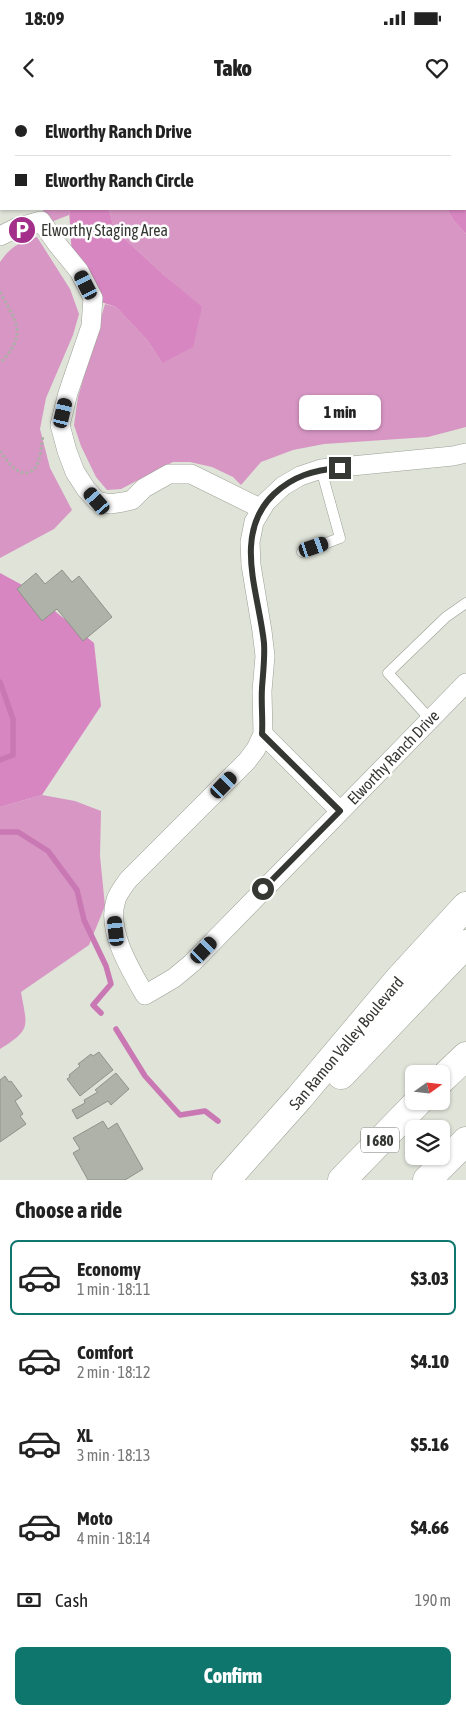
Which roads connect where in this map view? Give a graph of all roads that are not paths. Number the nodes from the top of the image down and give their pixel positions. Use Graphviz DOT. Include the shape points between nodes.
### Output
graph roads {
  1 [pos="0,236"];
  2 [pos="466,453"];
  3 [pos="321,470"];
  4 [pos="262,509"];
  5 [pos="302,552"];
  6 [pos="466,603"];
  7 [pos="466,683"];
  8 [pos="430,719"];
  9 [pos="262,734"];
  10 [pos="340,811"];
  11 [pos="466,906"];
  12 [pos="466,944"];
  13 [pos="466,1056"];
  14 [pos="450,1071"];
  15 [pos="410,1110"];
  16 [pos="466,1141"];
  17 [pos="226,1180"];
  18 [pos="232,1180"];
  19 [pos="342,1180"];
  20 [pos="427,1180"];
  1 -- 4 [label="street" via="41,221 79,271 93,298 91,326 60,425 75,472 97,501 110,504 132,500 144,488 169,474 191,474"];
  2 -- 3 [label="street"];
  3 -- 4 [label="street" via="300,476 283,486"];
  3 -- 5 [label="lane" via="340,538"];
  4 -- 9 [label="street" via="254,522 250,542 265,656"];
  6 -- 8 [label="lane" via="446,617 388,673"];
  7 -- 8 [label="street, Elworthy Ranch Drive"];
  8 -- 10 [label="street, Elworthy Ranch Drive"];
  9 -- 10 [label="street"];
  9 -- 10 [label="street, Elworthy Ranch Drive" via="247,761 128,880 116,899 114,913 118,940 145,995 174,978 192,962"];
  11 -- 17 [label="main road, San Ramon Valley Boulevard"];
  12 -- 18 [label="main road, San Ramon Valley Boulevard" via="309,1109"];
  13 -- 14 [label="main road"];
  15 -- 19 [label="main road, I 680"];
  16 -- 20 [label="main road"];
}
